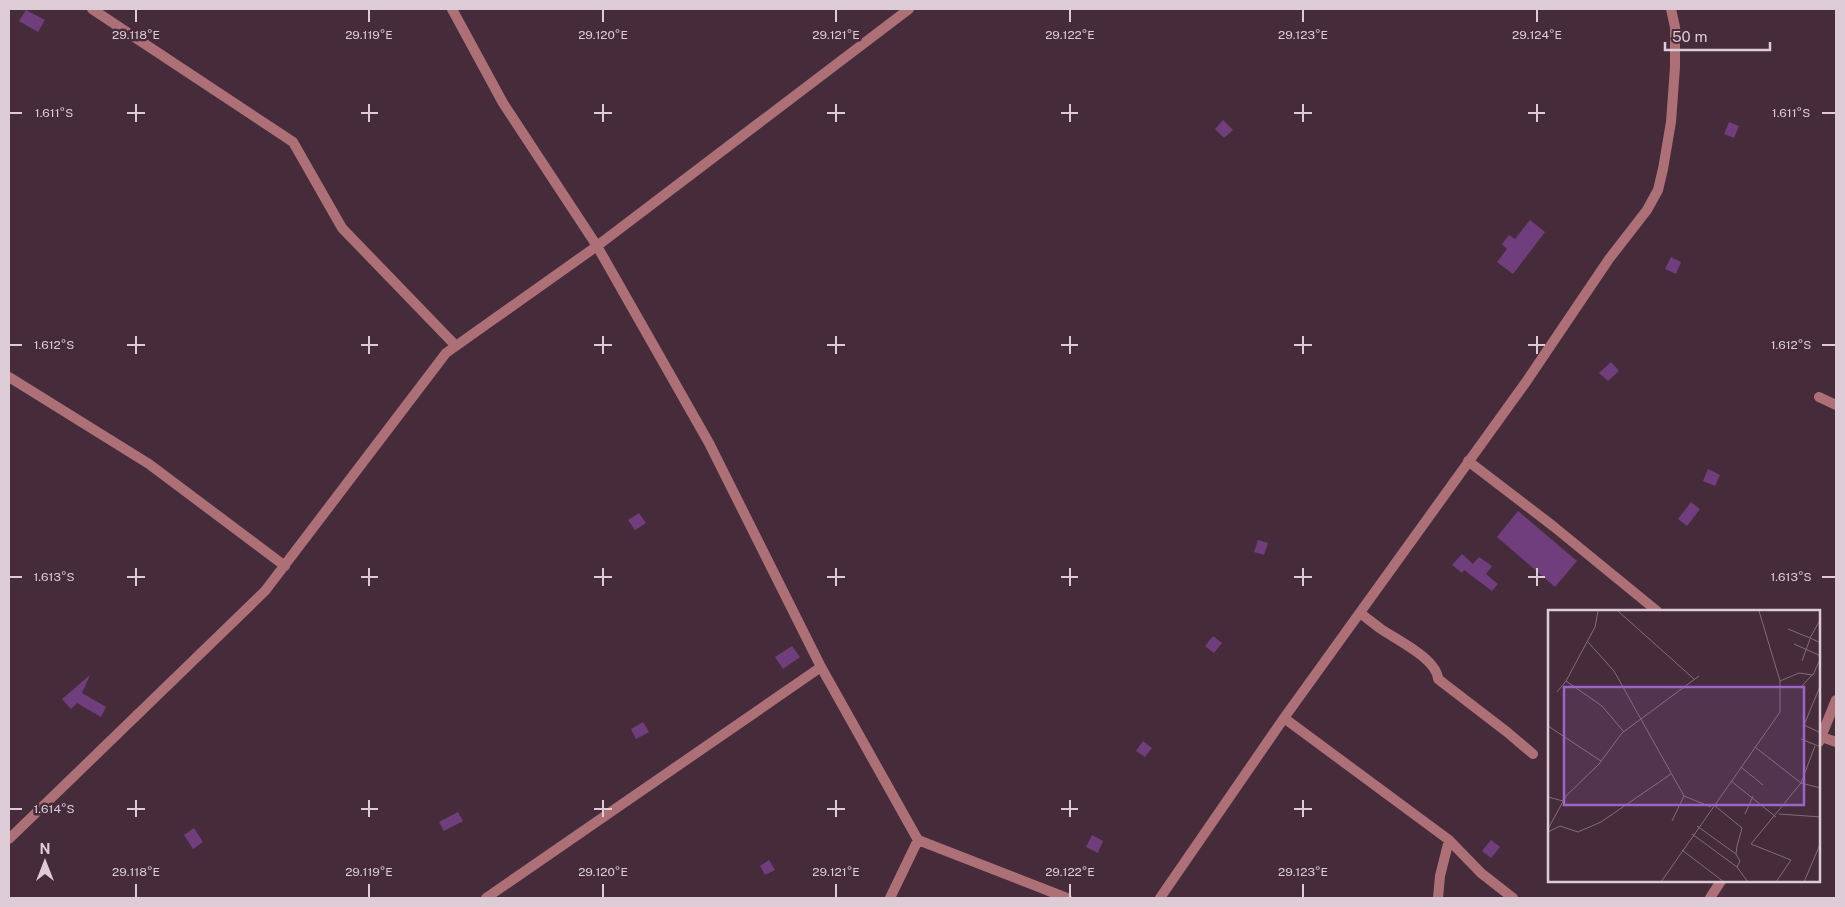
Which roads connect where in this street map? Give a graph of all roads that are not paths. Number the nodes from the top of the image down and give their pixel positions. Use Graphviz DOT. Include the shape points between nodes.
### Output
graph roads {
  1 [pos="92,9"];
  2 [pos="452,9"];
  3 [pos="909,9"];
  4 [pos="1671,9"];
  5 [pos="597,246"];
  6 [pos="456,346"];
  7 [pos="9,377"];
  8 [pos="1819,397"];
  9 [pos="1836,405"];
  10 [pos="1468,462"];
  11 [pos="285,566"];
  12 [pos="1656,610"];
  13 [pos="1360,612"];
  14 [pos="821,667"];
  15 [pos="1836,700"];
  16 [pos="1284,718"];
  17 [pos="1820,739"];
  18 [pos="1836,742"];
  19 [pos="1533,754"];
  20 [pos="9,839"];
  21 [pos="918,840"];
  22 [pos="1450,840"];
  23 [pos="1720,882"];
  24 [pos="486,898"];
  25 [pos="890,898"];
  26 [pos="1067,898"];
  27 [pos="1160,898"];
  28 [pos="1438,898"];
  29 [pos="1513,898"];
  30 [pos="1710,898"];
  1 -- 6 [label="street" via="293,142 342,228"];
  2 -- 5 [label="street" via="503,103"];
  3 -- 5 [label="street"];
  4 -- 10 [label="street" via="1675,67 1671,122 1658,190"];
  5 -- 6 [label="street"];
  5 -- 14 [label="street" via="709,443"];
  6 -- 11 [label="street" via="446,353"];
  7 -- 11 [label="street" via="150,464"];
  8 -- 9 [label="street"];
  10 -- 12 [label="street"];
  10 -- 13 [label="street"];
  11 -- 20 [label="street" via="266,591"];
  13 -- 16 [label="street"];
  13 -- 19 [label="street" via="1409,646 1434,668 1446,687 1479,709"];
  14 -- 21 [label="street"];
  14 -- 24 [label="street"];
  15 -- 17 [label="street"];
  16 -- 22 [label="street"];
  16 -- 27 [label="street"];
  17 -- 18 [label="street"];
  21 -- 25 [label="street"];
  21 -- 26 [label="street"];
  22 -- 28 [label="street"];
  22 -- 29 [label="street" via="1481,872"];
  23 -- 30 [label="street"];
}
